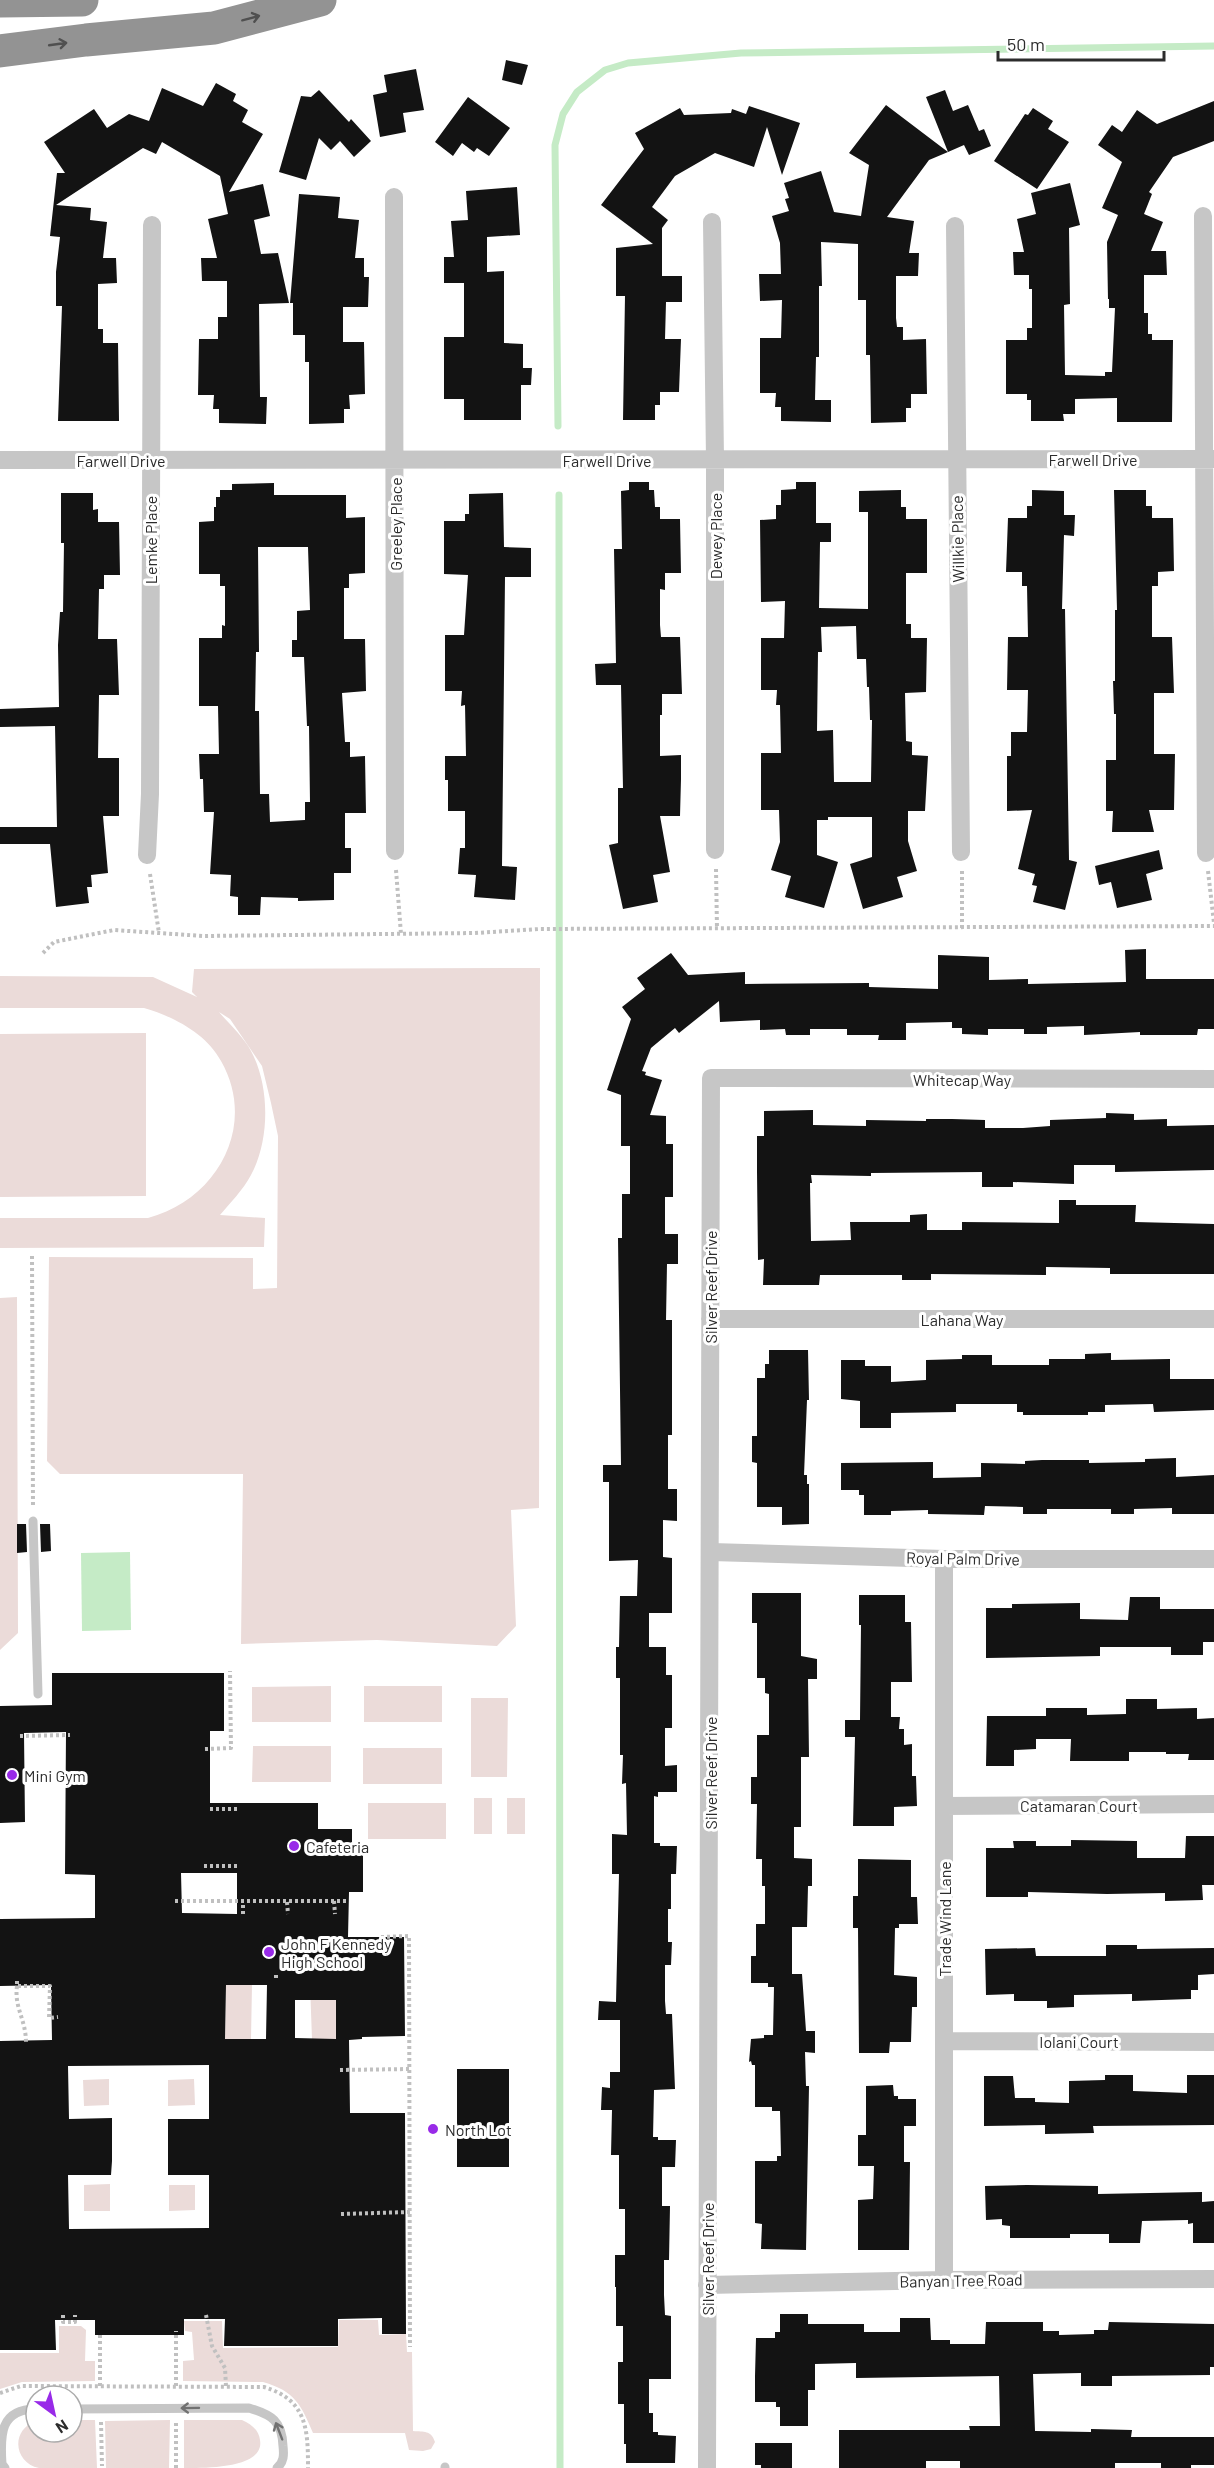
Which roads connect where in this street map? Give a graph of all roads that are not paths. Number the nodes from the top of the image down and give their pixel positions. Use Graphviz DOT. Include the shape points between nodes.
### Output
graph roads {
  1 [pos="82,0"];
  2 [pos="320,0"];
  3 [pos="0,1"];
  4 [pos="0,51"];
  5 [pos="394,197"];
  6 [pos="1203,216"];
  7 [pos="712,222"];
  8 [pos="152,225"];
  9 [pos="954,226"];
  10 [pos="0,459"];
  11 [pos="1208,459"];
  12 [pos="150,460"];
  13 [pos="715,460"];
  14 [pos="956,460"];
  15 [pos="394,461"];
  16 [pos="716,850"];
  17 [pos="395,851"];
  18 [pos="962,852"];
  19 [pos="1206,853"];
  20 [pos="147,855"];
  21 [pos="711,1078"];
  22 [pos="1214,1079"];
  23 [pos="710,1319"];
  24 [pos="1214,1319"];
  25 [pos="33,1521"];
  26 [pos="711,1552"];
  27 [pos="944,1559"];
  28 [pos="1214,1559"];
  29 [pos="38,1694"];
  30 [pos="1214,1804"];
  31 [pos="944,1806"];
  32 [pos="944,2041"];
  33 [pos="1214,2042"];
  34 [pos="1214,2279"];
  35 [pos="944,2280"];
  36 [pos="707,2285"];
  37 [pos="84,2409"];
  38 [pos="24,2410"];
  39 [pos="2,2465"];
  40 [pos="277,2468"];
  41 [pos="707,2468"];
  1 -- 3 [label="highway"];
  4 -- 2 [label="highway, one-way" via="214,28"];
  5 -- 15 [label="street, Greeley Place"];
  6 -- 11 [label="street"];
  7 -- 13 [label="street, Dewey Place"];
  8 -- 12 [label="street, Lemke Place"];
  9 -- 14 [label="street, Willkie Place"];
  10 -- 12 [label="street, Farwell Drive"];
  11 -- 14 [label="street, Farwell Drive"];
  11 -- 19 [label="street"];
  12 -- 15 [label="street, Farwell Drive"];
  12 -- 20 [label="street, Lemke Place"];
  13 -- 14 [label="street, Farwell Drive"];
  13 -- 15 [label="street, Farwell Drive"];
  13 -- 16 [label="street, Dewey Place"];
  14 -- 18 [label="street, Willkie Place"];
  15 -- 17 [label="street, Greeley Place"];
  21 -- 22 [label="street, Whitecap Way"];
  21 -- 23 [label="street, Silver Reef Drive"];
  23 -- 24 [label="street, Lahana Way"];
  23 -- 26 [label="street, Silver Reef Drive"];
  25 -- 29 [label="lane"];
  26 -- 27 [label="street, Royal Palm Drive"];
  26 -- 36 [label="street, Silver Reef Drive"];
  27 -- 28 [label="street, Royal Palm Drive"];
  27 -- 31 [label="street, Trade Wind Lane"];
  30 -- 31 [label="street, Catamaran Court"];
  31 -- 32 [label="street, Trade Wind Lane"];
  32 -- 33 [label="street, Iolani Court"];
  32 -- 35 [label="street, Trade Wind Lane"];
  34 -- 35 [label="street, Banyan Tree Road"];
  35 -- 36 [label="street, Banyan Tree Road"];
  36 -- 41 [label="street, Silver Reef Drive"];
  40 -- 37 [label="lane, one-way" via="284,2457 283,2433 277,2422 256,2410"];
  38 -- 39 [label="lane" via="10,2415 2,2428"];
}
